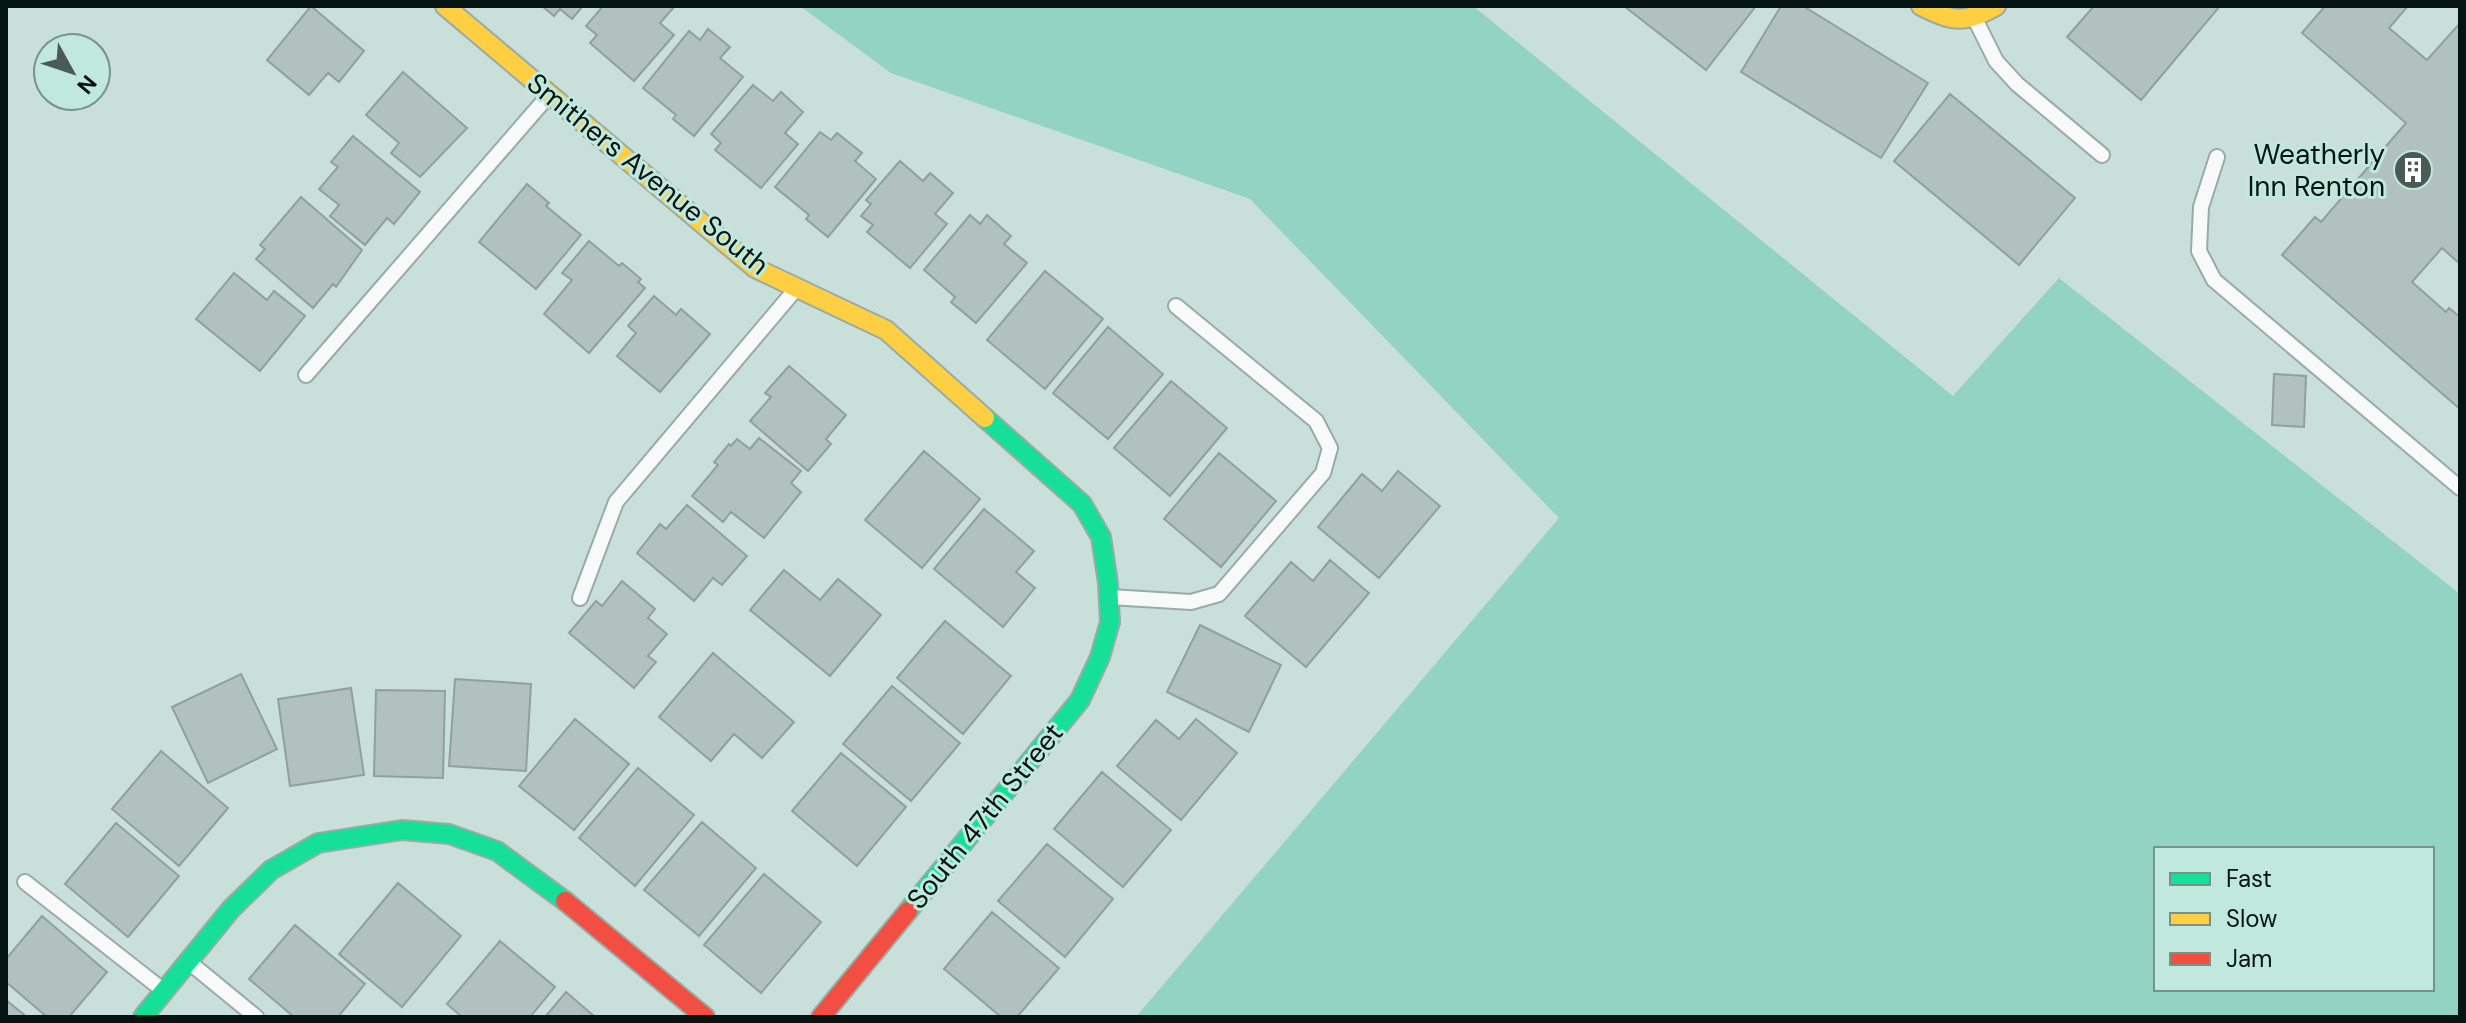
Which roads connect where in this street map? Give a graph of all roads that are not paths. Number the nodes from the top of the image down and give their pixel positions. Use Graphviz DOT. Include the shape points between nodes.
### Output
graph roads {
  1 [pos="445,6"];
  2 [pos="1921,6"];
  3 [pos="1996,6"];
  4 [pos="1975,18"];
  5 [pos="550,95"];
  6 [pos="2102,155"];
  7 [pos="2217,157"];
  8 [pos="795,289"];
  9 [pos="1176,306"];
  10 [pos="306,375"];
  11 [pos="2460,488"];
  12 [pos="1109,597"];
  13 [pos="580,598"];
  14 [pos="25,882"];
  15 [pos="189,961"];
  16 [pos="164,991"];
  17 [pos="143,1017"];
  18 [pos="256,1017"];
  19 [pos="705,1017"];
  20 [pos="821,1017"];
  1 -- 5 [label="street, Smithers Avenue South"];
  2 -- 4 [label="street" via="1952,22"];
  3 -- 4 [label="street"];
  4 -- 6 [label="lane" via="1996,61 2017,84"];
  5 -- 8 [label="street, Smithers Avenue South" via="755,268"];
  5 -- 10 [label="lane"];
  7 -- 11 [label="lane" via="2201,207 2199,251 2214,280"];
  8 -- 12 [label="street, Smithers Avenue South" via="886,330 1082,504 1101,537"];
  8 -- 13 [label="lane" via="616,502"];
  9 -- 12 [label="lane" via="1316,421 1330,448 1323,473 1219,594 1191,602"];
  12 -- 20 [label="street, South 47th Street" via="1110,622 1080,700"];
  14 -- 16 [label="lane"];
  15 -- 16 [label="street"];
  15 -- 18 [label="lane"];
  15 -- 19 [label="street" via="271,870 318,843 402,830 449,834 497,851 543,883"];
  16 -- 17 [label="street"];
}
